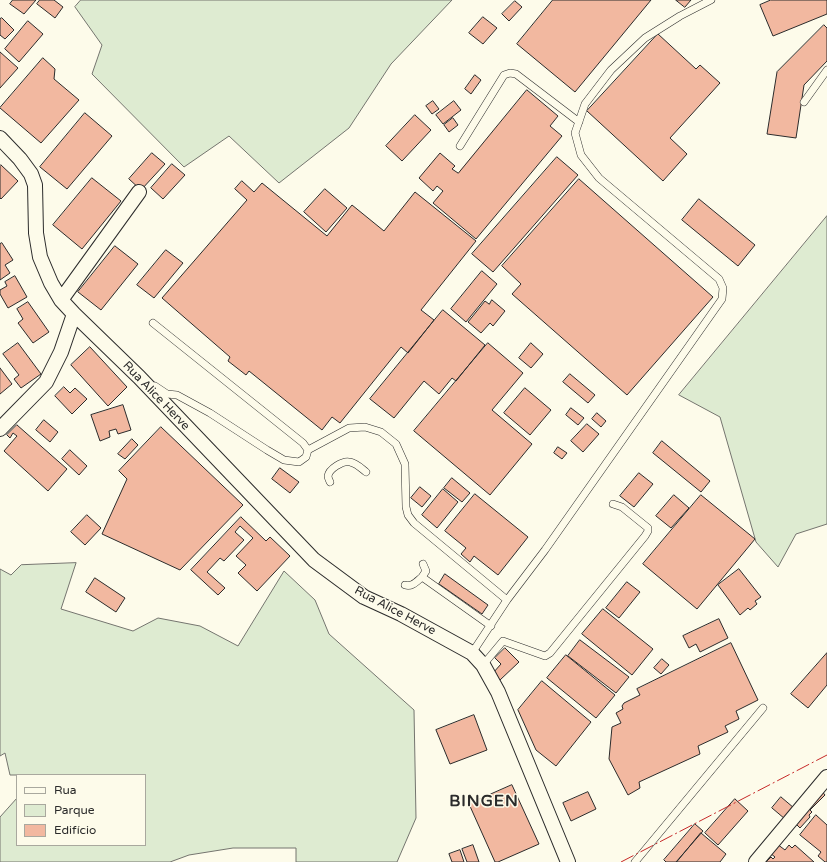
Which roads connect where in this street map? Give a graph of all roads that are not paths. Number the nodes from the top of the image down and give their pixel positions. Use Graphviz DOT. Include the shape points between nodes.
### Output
graph roads {
  1 [pos="711,0"];
  2 [pos="827,70"];
  3 [pos="804,102"];
  4 [pos="579,122"];
  5 [pos="0,138"];
  6 [pos="460,146"];
  7 [pos="139,192"];
  8 [pos="61,300"];
  9 [pos="74,314"];
  10 [pos="153,323"];
  11 [pos="139,377"];
  12 [pos="0,429"];
  13 [pos="308,450"];
  14 [pos="366,472"];
  15 [pos="330,482"];
  16 [pos="613,504"];
  17 [pos="423,564"];
  18 [pos="422,578"];
  19 [pos="404,585"];
  20 [pos="508,600"];
  21 [pos="491,626"];
  22 [pos="472,653"];
  23 [pos="483,665"];
  24 [pos="763,708"];
  25 [pos="827,777"];
  26 [pos="568,862"];
  27 [pos="635,862"];
  28 [pos="756,862"];
  1 -- 4 [label="lane" via="645,38 611,70 585,104"];
  2 -- 3 [label="lane"];
  4 -- 6 [label="lane" via="516,74 510,73 504,75"];
  4 -- 20 [label="lane" via="575,133 581,155 599,178 719,279 723,288 722,298"];
  5 -- 8 [label="street, Rua Alice Herve" via="20,159 35,185 36,233 40,257"];
  7 -- 8 [label="street"];
  8 -- 9 [label="street, Rua Alice Herve"];
  9 -- 11 [label="street, Rua Alice Herve"];
  9 -- 12 [label="street" via="61,352 46,382"];
  10 -- 13 [label="lane" via="299,440"];
  11 -- 13 [label="lane" via="167,394 177,395 210,413 284,460 299,462 306,458"];
  11 -- 22 [label="street, Rua Alice Herve" via="314,560 364,597"];
  13 -- 20 [label="lane" via="349,428 366,427 381,432 396,444 405,464 406,507 414,523"];
  14 -- 15 [label="lane" via="352,462 345,461 328,474"];
  16 -- 23 [label="lane" via="622,507 648,528 640,543 550,653 545,656 503,641"];
  17 -- 18 [label="lane" via="426,571"];
  18 -- 19 [label="lane" via="409,587"];
  18 -- 21 [label="lane"];
  20 -- 21 [label="lane"];
  21 -- 22 [label="lane"];
  22 -- 23 [label="street, Rua Alice Herve"];
  23 -- 26 [label="street, Rua Alice Herve" via="498,692"];
  24 -- 27 [label="lane"];
  25 -- 28 [label="street"];
}
